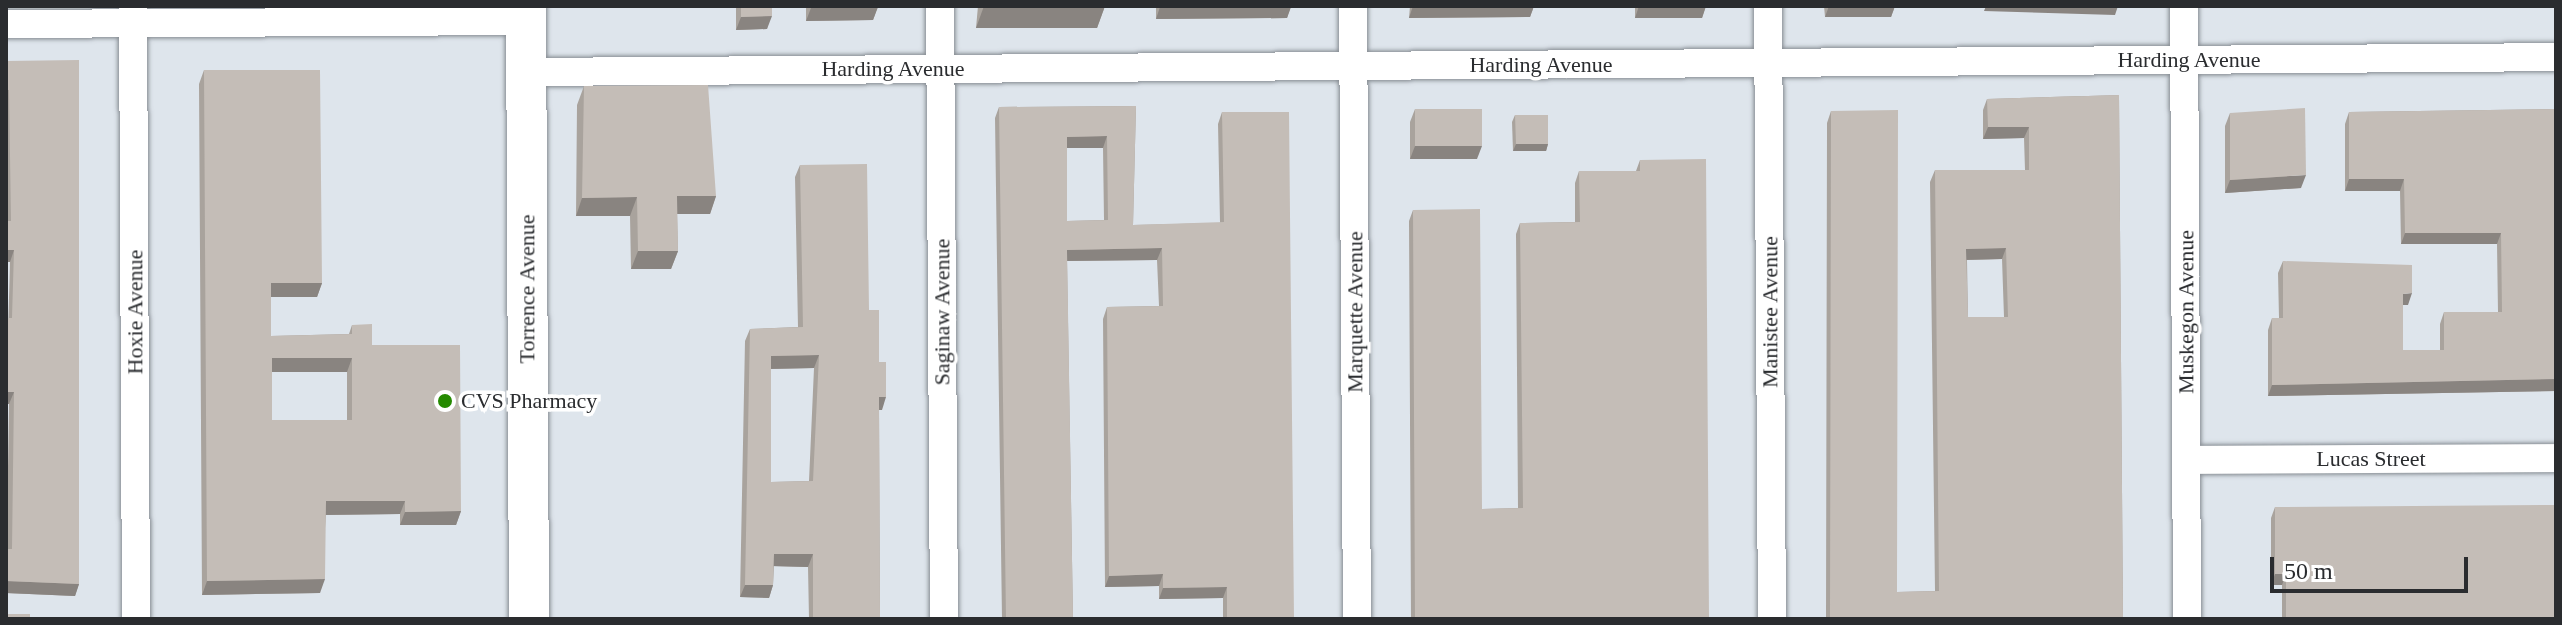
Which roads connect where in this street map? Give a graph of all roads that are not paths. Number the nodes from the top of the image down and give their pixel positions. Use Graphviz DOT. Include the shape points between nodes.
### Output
graph roads {
  1 [pos="940,6"];
  2 [pos="1353,6"];
  3 [pos="1768,6"];
  4 [pos="2184,6"];
  5 [pos="133,14"];
  6 [pos="526,14"];
  7 [pos="6,24"];
  8 [pos="2556,57"];
  9 [pos="2184,60"];
  10 [pos="1769,63"];
  11 [pos="1354,66"];
  12 [pos="941,69"];
  13 [pos="526,72"];
  14 [pos="2556,458"];
  15 [pos="2186,460"];
  16 [pos="136,619"];
  17 [pos="529,619"];
  18 [pos="944,619"];
  19 [pos="1357,619"];
  20 [pos="1772,619"];
  21 [pos="2187,619"];
  1 -- 12 [label="street, Saginaw Avenue"];
  2 -- 11 [label="street, Marquette Avenue"];
  3 -- 10 [label="street, Manistee Avenue"];
  4 -- 9 [label="street, Muskegon Avenue"];
  5 -- 6 [label="street"];
  5 -- 7 [label="street"];
  5 -- 16 [label="street, Hoxie Avenue"];
  6 -- 13 [label="main road, Torrence Avenue"];
  8 -- 9 [label="street, Harding Avenue"];
  9 -- 10 [label="street, Harding Avenue"];
  9 -- 15 [label="street, Muskegon Avenue"];
  10 -- 11 [label="street, Harding Avenue"];
  10 -- 20 [label="street, Manistee Avenue"];
  11 -- 12 [label="street, Harding Avenue"];
  11 -- 19 [label="street, Marquette Avenue"];
  12 -- 13 [label="street, Harding Avenue"];
  12 -- 18 [label="street, Saginaw Avenue"];
  13 -- 17 [label="main road, Torrence Avenue"];
  14 -- 15 [label="street, Lucas Street"];
  15 -- 21 [label="street, Muskegon Avenue"];
}
